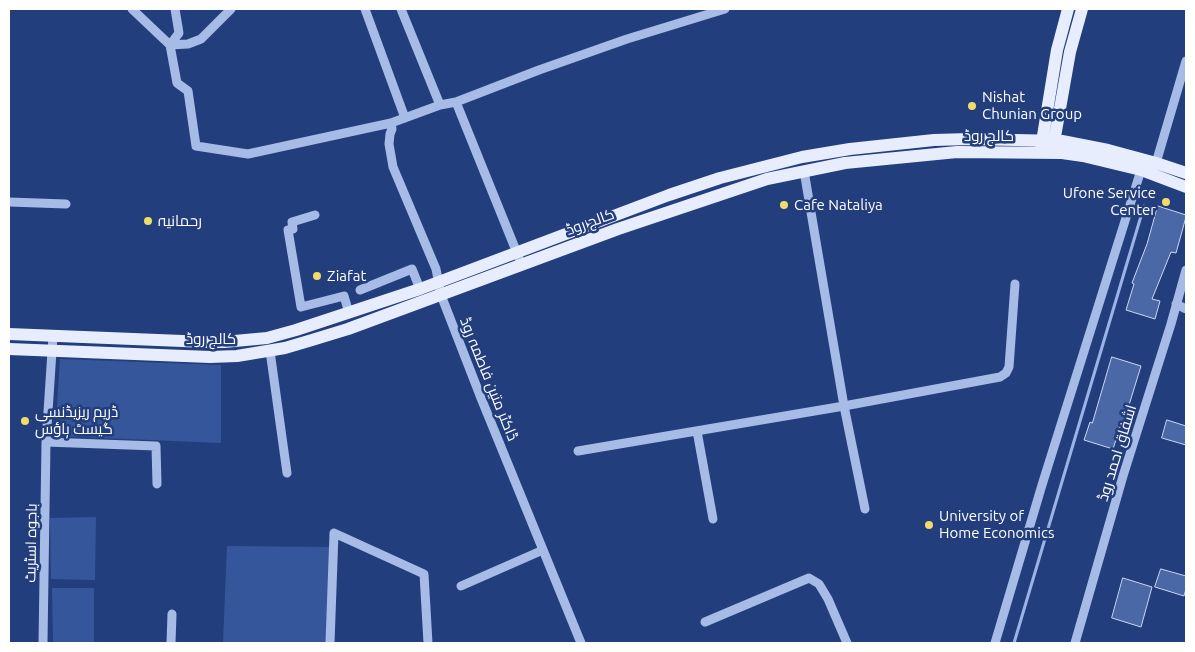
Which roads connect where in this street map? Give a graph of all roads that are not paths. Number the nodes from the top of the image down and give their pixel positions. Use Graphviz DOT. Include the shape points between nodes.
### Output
graph roads {
  1 [pos="132,9"];
  2 [pos="175,9"];
  3 [pos="231,9"];
  4 [pos="365,9"];
  5 [pos="401,9"];
  6 [pos="725,9"];
  7 [pos="1068,9"];
  8 [pos="1082,9"];
  9 [pos="170,44"];
  10 [pos="1186,62"];
  11 [pos="456,102"];
  12 [pos="440,106"];
  13 [pos="409,117"];
  14 [pos="391,122"];
  15 [pos="1048,146"];
  16 [pos="1156,163"];
  17 [pos="1141,170"];
  18 [pos="804,171"];
  19 [pos="1186,174"];
  20 [pos="1186,187"];
  21 [pos="9,202"];
  22 [pos="66,204"];
  23 [pos="315,215"];
  24 [pos="519,259"];
  25 [pos="1186,270"];
  26 [pos="1014,284"];
  27 [pos="420,289"];
  28 [pos="439,289"];
  29 [pos="360,290"];
  30 [pos="1176,304"];
  31 [pos="1186,308"];
  32 [pos="349,313"];
  33 [pos="9,334"];
  34 [pos="53,336"];
  35 [pos="9,349"];
  36 [pos="51,351"];
  37 [pos="270,351"];
  38 [pos="844,406"];
  39 [pos="697,431"];
  40 [pos="46,442"];
  41 [pos="578,451"];
  42 [pos="287,473"];
  43 [pos="157,484"];
  44 [pos="865,509"];
  45 [pos="713,519"];
  46 [pos="543,550"];
  47 [pos="461,586"];
  48 [pos="172,614"];
  49 [pos="705,622"];
  50 [pos="43,643"];
  51 [pos="171,643"];
  52 [pos="330,643"];
  53 [pos="428,643"];
  54 [pos="581,643"];
  55 [pos="846,643"];
  56 [pos="995,643"];
  57 [pos="1074,643"];
  1 -- 9 [label="street"];
  2 -- 9 [label="street" via="179,33"];
  3 -- 9 [label="street" via="202,39 188,44"];
  4 -- 13 [label="street"];
  5 -- 12 [label="street"];
  6 -- 11 [label="street" via="627,39"];
  7 -- 15 [label="main road" via="1057,50"];
  8 -- 15 [label="main road"];
  9 -- 14 [label="street" via="177,83 188,92 196,146 248,154"];
  10 -- 16 [label="street"];
  11 -- 12 [label="street"];
  11 -- 24 [label="street"];
  12 -- 13 [label="street"];
  13 -- 14 [label="street"];
  14 -- 28 [label="street, ڈاکٹر متین فاطمہ روڈ" via="392,167 436,269"];
  15 -- 16 [label="main road, کالج روڈ" via="1069,141"];
  15 -- 17 [label="main road, کالج روڈ"];
  15 -- 18 [label="main road, کالج روڈ" via="845,163"];
  15 -- 24 [label="main road, کالج روڈ" via="969,139 934,140 802,157 669,195"];
  16 -- 19 [label="main road, کالج روڈ"];
  17 -- 20 [label="main road, کالج روڈ"];
  17 -- 56 [label="street"];
  18 -- 24 [label="main road, کالج روڈ" via="767,178"];
  18 -- 38 [label="street"];
  21 -- 22 [label="street"];
  23 -- 32 [label="street" via="292,222 293,229 288,230 301,307 344,296"];
  24 -- 28 [label="main road, کالج روڈ"];
  25 -- 30 [label="street, اشفاق احمد روڈ"];
  26 -- 38 [label="street" via="1006,373 1000,377"];
  27 -- 28 [label="main road, کالج روڈ"];
  27 -- 29 [label="street" via="412,269"];
  27 -- 32 [label="main road, کالج روڈ"];
  28 -- 37 [label="main road, کالج روڈ" via="348,329"];
  28 -- 46 [label="street, ڈاکٹر متین فاطمہ روڈ"];
  30 -- 31 [label="street"];
  30 -- 57 [label="street, اشفاق احمد روڈ"];
  32 -- 34 [label="main road, کالج روڈ" via="267,338 224,342"];
  33 -- 34 [label="main road, کالج روڈ"];
  34 -- 36 [label="street, باجوہ اسٹریٹ"];
  35 -- 36 [label="main road, کالج روڈ"];
  36 -- 37 [label="main road, کالج روڈ" via="210,357"];
  36 -- 40 [label="street, باجوہ اسٹریٹ"];
  37 -- 42 [label="street"];
  38 -- 39 [label="street"];
  38 -- 44 [label="street"];
  39 -- 41 [label="street"];
  39 -- 45 [label="street"];
  40 -- 43 [label="street" via="156,446"];
  40 -- 50 [label="street, باجوہ اسٹریٹ"];
  46 -- 47 [label="street"];
  46 -- 54 [label="street, ڈاکٹر متین فاطمہ روڈ"];
  48 -- 51 [label="street"];
  49 -- 55 [label="street" via="810,578 820,584"];
  52 -- 53 [label="street" via="334,533 424,574"];
}
